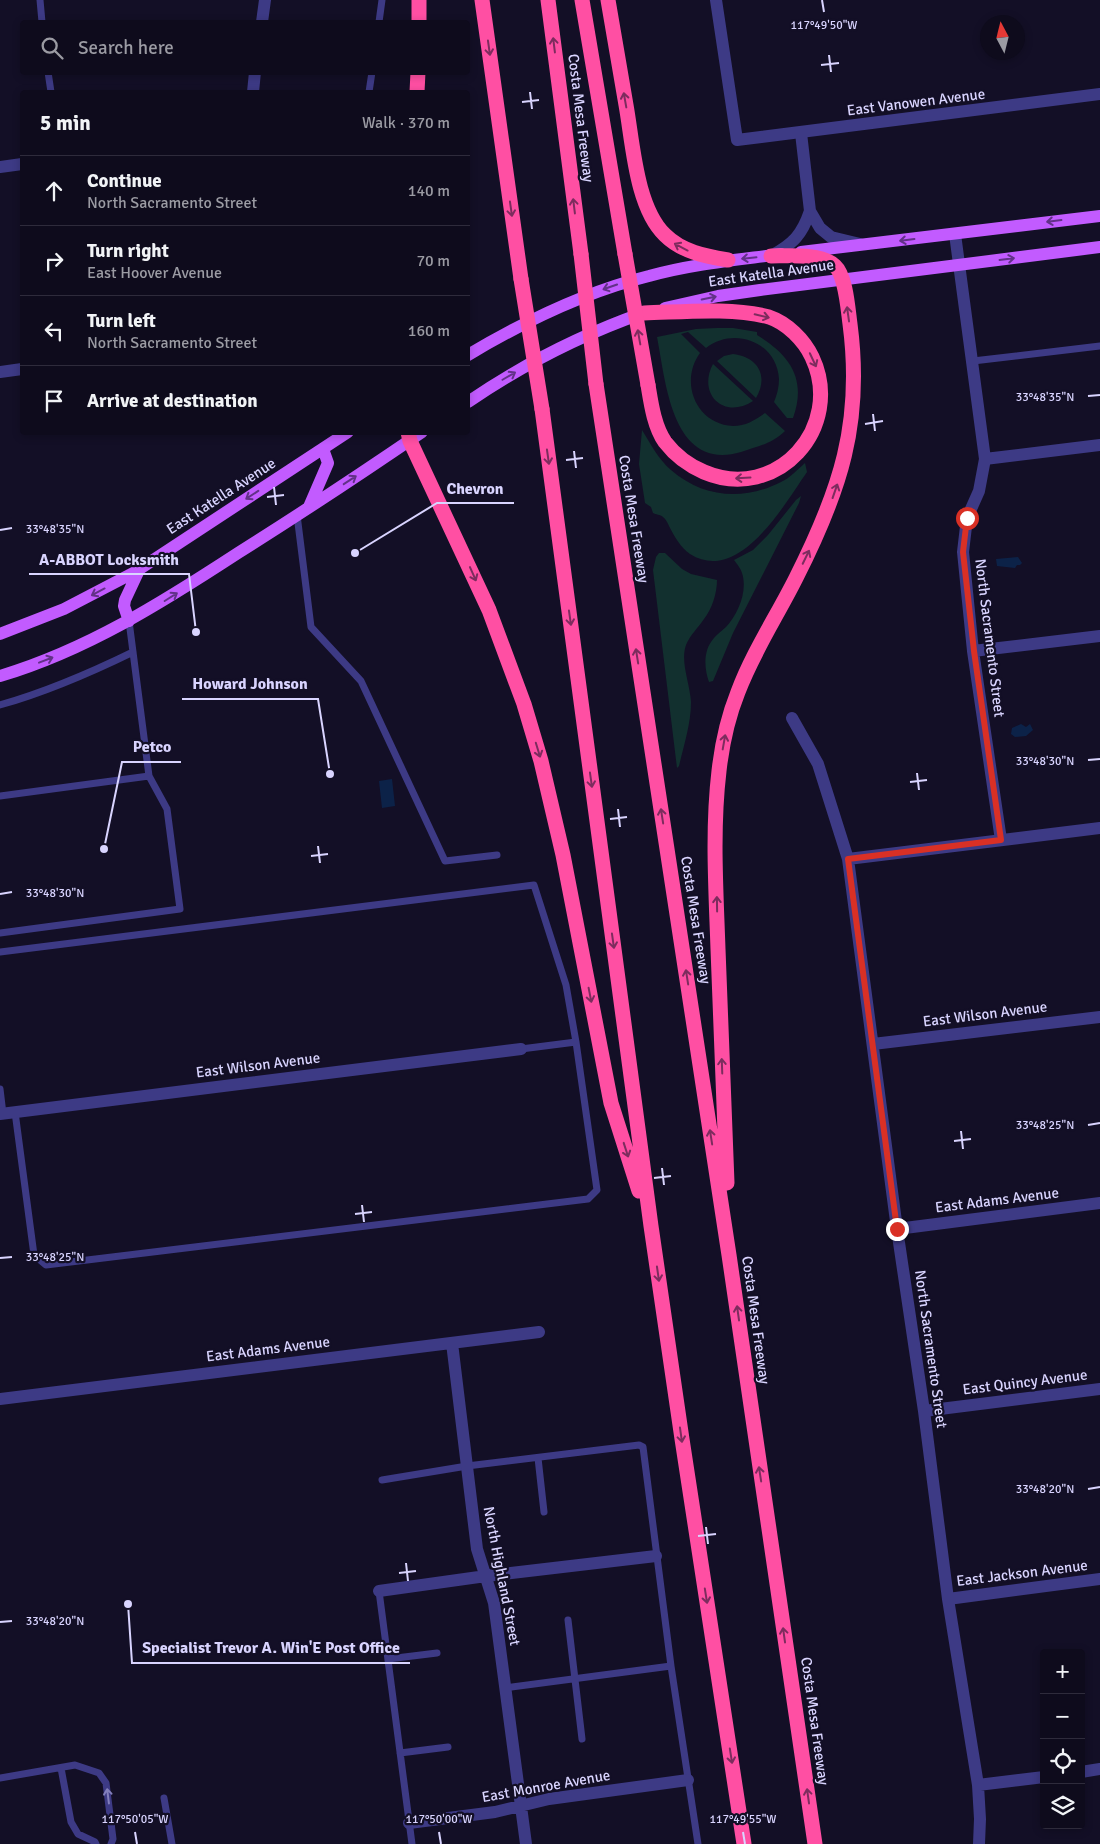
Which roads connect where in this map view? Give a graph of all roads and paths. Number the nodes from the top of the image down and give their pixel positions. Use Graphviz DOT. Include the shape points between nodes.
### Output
graph roads {
  1 [pos="40,0"];
  2 [pos="265,0"];
  3 [pos="382,0"];
  4 [pos="419,0"];
  5 [pos="482,0"];
  6 [pos="548,0"];
  7 [pos="582,0"];
  8 [pos="608,0"];
  9 [pos="716,0"];
  10 [pos="42,20"];
  11 [pos="262,20"];
  12 [pos="379,20"];
  13 [pos="419,20"];
  14 [pos="48,75"];
  15 [pos="256,75"];
  16 [pos="372,75"];
  17 [pos="418,75"];
  18 [pos="51,90"];
  19 [pos="253,90"];
  20 [pos="369,90"];
  21 [pos="416,90"];
  22 [pos="1100,94"];
  23 [pos="801,133"];
  24 [pos="20,164"];
  25 [pos="0,167"];
  26 [pos="810,211"];
  27 [pos="1100,216"];
  28 [pos="955,234"];
  29 [pos="865,245"];
  30 [pos="1100,247"];
  31 [pos="771,256"];
  32 [pos="728,260"];
  33 [pos="959,264"];
  34 [pos="842,279"];
  35 [pos="644,313"];
  36 [pos="1100,346"];
  37 [pos="470,354"];
  38 [pos="973,361"];
  39 [pos="20,369"];
  40 [pos="0,372"];
  41 [pos="470,401"];
  42 [pos="344,435"];
  43 [pos="414,435"];
  44 [pos="1100,445"];
  45 [pos="323,449"];
  46 [pos="985,459"];
  47 [pos="309,507"];
  48 [pos="297,515"];
  49 [pos="140,568"];
  50 [pos="129,621"];
  51 [pos="0,634"];
  52 [pos="1100,636"];
  53 [pos="974,651"];
  54 [pos="133,652"];
  55 [pos="0,676"];
  56 [pos="0,705"];
  57 [pos="792,718"];
  58 [pos="149,776"];
  59 [pos="0,796"];
  60 [pos="1100,828"];
  61 [pos="1001,840"];
  62 [pos="497,854"];
  63 [pos="848,859"];
  64 [pos="0,933"];
  65 [pos="0,952"];
  66 [pos="1100,1017"];
  67 [pos="576,1042"];
  68 [pos="873,1044"];
  69 [pos="521,1049"];
  70 [pos="0,1089"];
  71 [pos="6,1113"];
  72 [pos="1100,1203"];
  73 [pos="651,1226"];
  74 [pos="897,1229"];
  75 [pos="729,1255"];
  76 [pos="539,1332"];
  77 [pos="452,1343"];
  78 [pos="1100,1389"];
  79 [pos="0,1399"];
  80 [pos="924,1411"];
  81 [pos="538,1458"];
  82 [pos="467,1466"];
  83 [pos="382,1480"];
  84 [pos="544,1512"];
  85 [pos="656,1556"];
  86 [pos="486,1576"];
  87 [pos="1100,1579"];
  88 [pos="379,1591"];
  89 [pos="948,1599"];
  90 [pos="568,1620"];
  91 [pos="437,1652"];
  92 [pos="388,1659"];
  93 [pos="671,1666"];
  94 [pos="574,1678"];
  95 [pos="504,1688"];
  96 [pos="582,1739"];
  97 [pos="448,1747"];
  98 [pos="400,1754"];
  99 [pos="62,1768"];
  100 [pos="1100,1769"];
  101 [pos="1085,1771"];
  102 [pos="1040,1777"];
  103 [pos="0,1778"];
  104 [pos="688,1780"];
  105 [pos="978,1785"];
  106 [pos="164,1798"];
  107 [pos="520,1806"];
  108 [pos="409,1823"];
  109 [pos="96,1844"];
  110 [pos="111,1844"];
  111 [pos="172,1844"];
  112 [pos="412,1844"];
  113 [pos="526,1844"];
  114 [pos="698,1844"];
  115 [pos="744,1844"];
  116 [pos="815,1844"];
  117 [pos="979,1844"];
  1 -- 10 [label="lane"];
  2 -- 11 [label="street"];
  3 -- 12 [label="lane"];
  4 -- 13 [label="highway"];
  5 -- 73 [label="highway, one-way, bridge" via="542,409"];
  75 -- 6 [label="highway, Costa Mesa Freeway, one-way, bridge" via="596,384"];
  35 -- 7 [label="highway, one-way, bridge" via="749,313 782,323 799,338 810,352 821,385 812,430 798,454 785,465 760,476 726,478 693,467 666,442 656,420 648,385"];
  32 -- 8 [label="highway, one-way" via="691,252 676,245 653,219 639,180"];
  9 -- 23 [label="street, East Vanowen Avenue" via="737,140"];
  14 -- 18 [label="lane"];
  15 -- 19 [label="street"];
  16 -- 20 [label="lane"];
  17 -- 21 [label="highway"];
  22 -- 23 [label="street, East Vanowen Avenue"];
  23 -- 26 [label="street"];
  24 -- 25 [label="street"];
  26 -- 29 [label="street" via="820,228 831,236"];
  26 -- 31 [label="street" via="798,236"];
  27 -- 28 [label="main road, East Katella Avenue, one-way"];
  28 -- 29 [label="main road, East Katella Avenue, one-way"];
  28 -- 33 [label="street, North Sacramento Street"];
  29 -- 31 [label="main road, East Katella Avenue"];
  33 -- 30 [label="main road, East Katella Avenue, one-way"];
  31 -- 32 [label="main road, East Katella Avenue, one-way"];
  31 -- 34 [label="highway" via="827,260 835,265"];
  32 -- 37 [label="main road, East Katella Avenue, one-way" via="649,276 590,294 535,318"];
  33 -- 34 [label="main road, East Katella Avenue"];
  33 -- 38 [label="street, North Sacramento Street"];
  35 -- 34 [label="main road, East Katella Avenue, one-way" via="718,296"];
  75 -- 34 [label="highway, one-way" via="715,842 719,772 726,730 738,692 816,536 844,462 850,432 854,370"];
  41 -- 35 [label="main road, East Katella Avenue, one-way" via="551,353 607,326"];
  36 -- 38 [label="lane"];
  38 -- 46 [label="street, North Sacramento Street"];
  39 -- 40 [label="street"];
  42 -- 45 [label="main road, East Katella Avenue"];
  47 -- 43 [label="main road, one-way"];
  43 -- 73 [label="highway, one-way" via="489,610 539,753 563,855 611,1103"];
  44 -- 46 [label="street"];
  45 -- 47 [label="main road" via="328,463"];
  45 -- 49 [label="main road, East Katella Avenue, one-way"];
  46 -- 53 [label="street, North Sacramento Street" via="979,491 967,518 963,552"];
  47 -- 48 [label="main road"];
  50 -- 48 [label="main road, one-way"];
  48 -- 62 [label="lane" via="311,627 361,681 445,861"];
  49 -- 50 [label="main road" via="125,600"];
  49 -- 51 [label="main road, East Katella Avenue, one-way" via="64,609"];
  50 -- 54 [label="lane"];
  55 -- 50 [label="main road, one-way" via="55,656"];
  52 -- 53 [label="street"];
  53 -- 61 [label="street, North Sacramento Street"];
  54 -- 56 [label="lane" via="51,689"];
  54 -- 58 [label="lane"];
  57 -- 63 [label="street, North Sacramento Street" via="818,764"];
  58 -- 59 [label="lane"];
  58 -- 64 [label="lane" via="167,809 180,909"];
  60 -- 61 [label="street"];
  61 -- 63 [label="street"];
  63 -- 68 [label="street, North Sacramento Street"];
  65 -- 67 [label="lane" via="534,885 566,985"];
  66 -- 68 [label="street, East Wilson Avenue"];
  67 -- 69 [label="lane"];
  67 -- 71 [label="lane" via="597,1190 588,1198 578,1200 46,1265 34,1255"];
  68 -- 74 [label="street, North Sacramento Street"];
  69 -- 71 [label="street, East Wilson Avenue"];
  70 -- 71 [label="lane"];
  72 -- 74 [label="street, East Adams Avenue"];
  73 -- 115 [label="highway, one-way"];
  74 -- 80 [label="street, North Sacramento Street"];
  116 -- 75 [label="highway, Costa Mesa Freeway, one-way"];
  76 -- 77 [label="street, East Adams Avenue"];
  77 -- 79 [label="street, East Adams Avenue"];
  77 -- 82 [label="street, North Highland Street"];
  78 -- 80 [label="street, East Quincy Avenue"];
  80 -- 89 [label="street, North Sacramento Street"];
  81 -- 82 [label="lane"];
  81 -- 84 [label="lane"];
  81 -- 85 [label="lane" via="638,1445 643,1447"];
  82 -- 83 [label="lane"];
  82 -- 86 [label="street, North Highland Street" via="477,1549"];
  85 -- 86 [label="street"];
  85 -- 93 [label="lane"];
  86 -- 88 [label="street"];
  86 -- 95 [label="street, North Highland Street" via="494,1603"];
  87 -- 89 [label="street, East Jackson Avenue"];
  88 -- 92 [label="lane"];
  89 -- 105 [label="street, North Sacramento Street"];
  90 -- 94 [label="lane"];
  91 -- 92 [label="lane"];
  92 -- 98 [label="lane"];
  93 -- 94 [label="lane"];
  93 -- 104 [label="lane"];
  94 -- 95 [label="lane"];
  94 -- 96 [label="lane"];
  95 -- 107 [label="street, North Highland Street"];
  97 -- 98 [label="lane"];
  98 -- 108 [label="lane"];
  99 -- 103 [label="lane"];
  99 -- 109 [label="lane" via="71,1822 78,1834"];
  110 -- 99 [label="lane, one-way" via="106,1783 99,1773 75,1765"];
  100 -- 101 [label="street"];
  102 -- 105 [label="street"];
  104 -- 107 [label="street, East Monroe Avenue"];
  104 -- 114 [label="lane"];
  105 -- 117 [label="street, North Sacramento Street"];
  106 -- 111 [label="lane"];
  107 -- 108 [label="street, East Monroe Avenue"];
  107 -- 113 [label="street, North Highland Street"];
  108 -- 112 [label="lane"];
}
